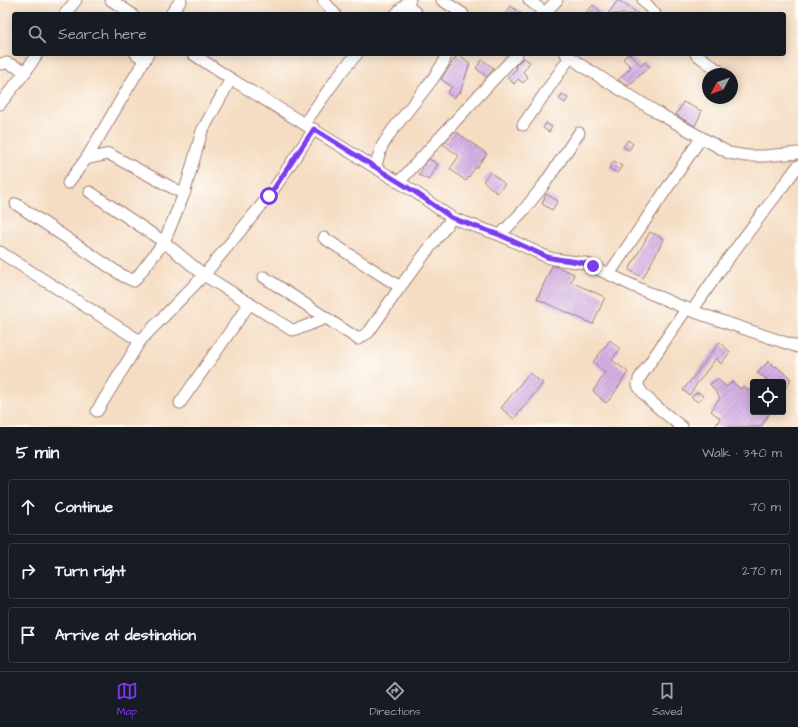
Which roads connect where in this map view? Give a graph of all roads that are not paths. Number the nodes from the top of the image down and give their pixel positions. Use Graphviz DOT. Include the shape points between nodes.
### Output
graph roads {
  1 [pos="76,0"];
  2 [pos="112,0"];
  3 [pos="181,0"];
  4 [pos="323,0"];
  5 [pos="442,0"];
  6 [pos="529,0"];
  7 [pos="556,0"];
  8 [pos="642,0"];
  9 [pos="408,2"];
  10 [pos="70,12"];
  11 [pos="129,12"];
  12 [pos="173,12"];
  13 [pos="333,12"];
  14 [pos="398,12"];
  15 [pos="416,12"];
  16 [pos="460,12"];
  17 [pos="544,12"];
  18 [pos="546,12"];
  19 [pos="653,12"];
  20 [pos="36,56"];
  21 [pos="143,56"];
  22 [pos="196,56"];
  23 [pos="355,56"];
  24 [pos="446,56"];
  25 [pos="515,56"];
  26 [pos="567,56"];
  27 [pos="569,56"];
  28 [pos="699,56"];
  29 [pos="0,64"];
  30 [pos="715,68"];
  31 [pos="26,71"];
  32 [pos="231,79"];
  33 [pos="0,104"];
  34 [pos="523,125"];
  35 [pos="309,127"];
  36 [pos="579,133"];
  37 [pos="701,138"];
  38 [pos="798,153"];
  39 [pos="86,159"];
  40 [pos="798,166"];
  41 [pos="375,167"];
  42 [pos="399,182"];
  43 [pos="68,183"];
  44 [pos="90,192"];
  45 [pos="184,194"];
  46 [pos="16,204"];
  47 [pos="452,218"];
  48 [pos="500,235"];
  49 [pos="324,238"];
  50 [pos="164,242"];
  51 [pos="0,252"];
  52 [pos="609,274"];
  53 [pos="204,275"];
  54 [pos="264,276"];
  55 [pos="400,287"];
  56 [pos="250,303"];
  57 [pos="690,310"];
  58 [pos="326,318"];
  59 [pos="140,341"];
  60 [pos="798,347"];
  61 [pos="180,403"];
  62 [pos="97,411"];
  63 [pos="682,427"];
  1 -- 10 [label="street"];
  2 -- 11 [label="street"];
  3 -- 12 [label="street"];
  4 -- 13 [label="street"];
  5 -- 16 [label="street"];
  6 -- 17 [label="street"];
  7 -- 18 [label="street"];
  8 -- 19 [label="street"];
  9 -- 14 [label="street"];
  9 -- 15 [label="street"];
  20 -- 31 [label="street"];
  21 -- 39 [label="street"];
  22 -- 32 [label="street"];
  23 -- 35 [label="street" via="342,71"];
  24 -- 41 [label="street" via="432,80 382,146"];
  25 -- 42 [label="street"];
  26 -- 34 [label="street"];
  27 -- 37 [label="street" via="658,114"];
  28 -- 30 [label="street"];
  29 -- 31 [label="street" via="7,63"];
  31 -- 33 [label="street"];
  32 -- 35 [label="street"];
  32 -- 45 [label="street" via="202,131"];
  35 -- 41 [label="street"];
  35 -- 53 [label="street" via="269,196"];
  36 -- 48 [label="street" via="543,186"];
  37 -- 38 [label="street" via="730,153 746,156"];
  37 -- 52 [label="street"];
  39 -- 43 [label="street"];
  39 -- 45 [label="street" via="109,154"];
  40 -- 57 [label="street"];
  41 -- 42 [label="street"];
  42 -- 47 [label="street"];
  44 -- 50 [label="street"];
  45 -- 50 [label="street"];
  46 -- 50 [label="street" via="134,281"];
  47 -- 48 [label="street"];
  47 -- 55 [label="street"];
  48 -- 52 [label="street" via="547,257 585,263"];
  49 -- 55 [label="street"];
  50 -- 53 [label="street"];
  51 -- 59 [label="street"];
  52 -- 57 [label="street"];
  53 -- 56 [label="street"];
  53 -- 59 [label="street"];
  54 -- 58 [label="street"];
  55 -- 58 [label="street" via="369,332 358,339"];
  56 -- 58 [label="street" via="292,330"];
  56 -- 61 [label="street"];
  57 -- 60 [label="street"];
  57 -- 63 [label="street" via="639,379 638,385 646,397"];
  59 -- 62 [label="street"];
}
